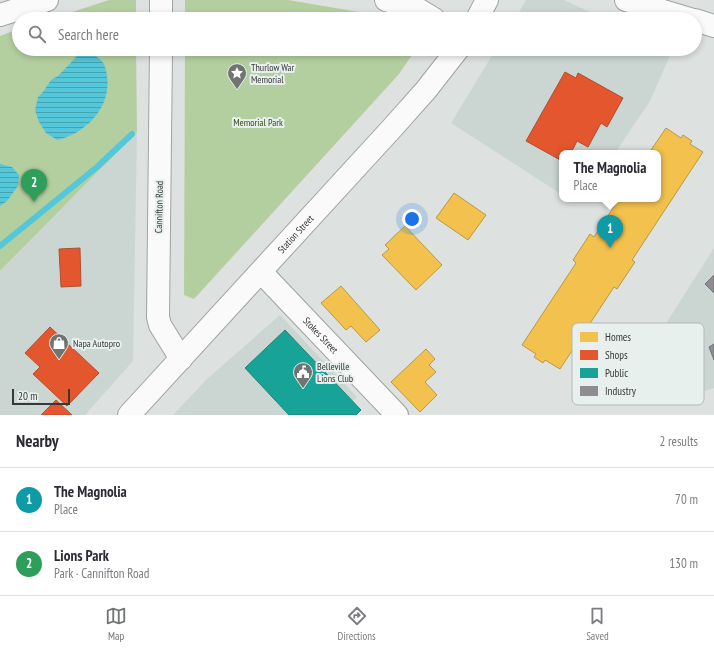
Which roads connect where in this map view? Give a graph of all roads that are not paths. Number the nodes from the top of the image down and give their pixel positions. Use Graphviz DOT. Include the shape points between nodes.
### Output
graph roads {
  1 [pos="45,0"];
  2 [pos="161,0"];
  3 [pos="386,0"];
  4 [pos="487,0"];
  5 [pos="626,0"];
  6 [pos="161,12"];
  7 [pos="423,12"];
  8 [pos="481,12"];
  9 [pos="666,12"];
  10 [pos="0,15"];
  11 [pos="702,22"];
  12 [pos="714,26"];
  13 [pos="161,56"];
  14 [pos="453,56"];
  15 [pos="261,272"];
  16 [pos="181,359"];
  17 [pos="129,415"];
  18 [pos="397,415"];
  1 -- 10 [label="street"];
  2 -- 6 [label="street"];
  3 -- 7 [label="street"];
  4 -- 8 [label="street"];
  5 -- 9 [label="street"];
  11 -- 12 [label="street"];
  13 -- 16 [label="street, Cannifton Road" via="158,317 160,325"];
  14 -- 15 [label="street, Station Street" via="422,95"];
  15 -- 16 [label="street, Station Street"];
  15 -- 18 [label="street, Stokes Street"];
  16 -- 17 [label="street, Station Street"];
}
